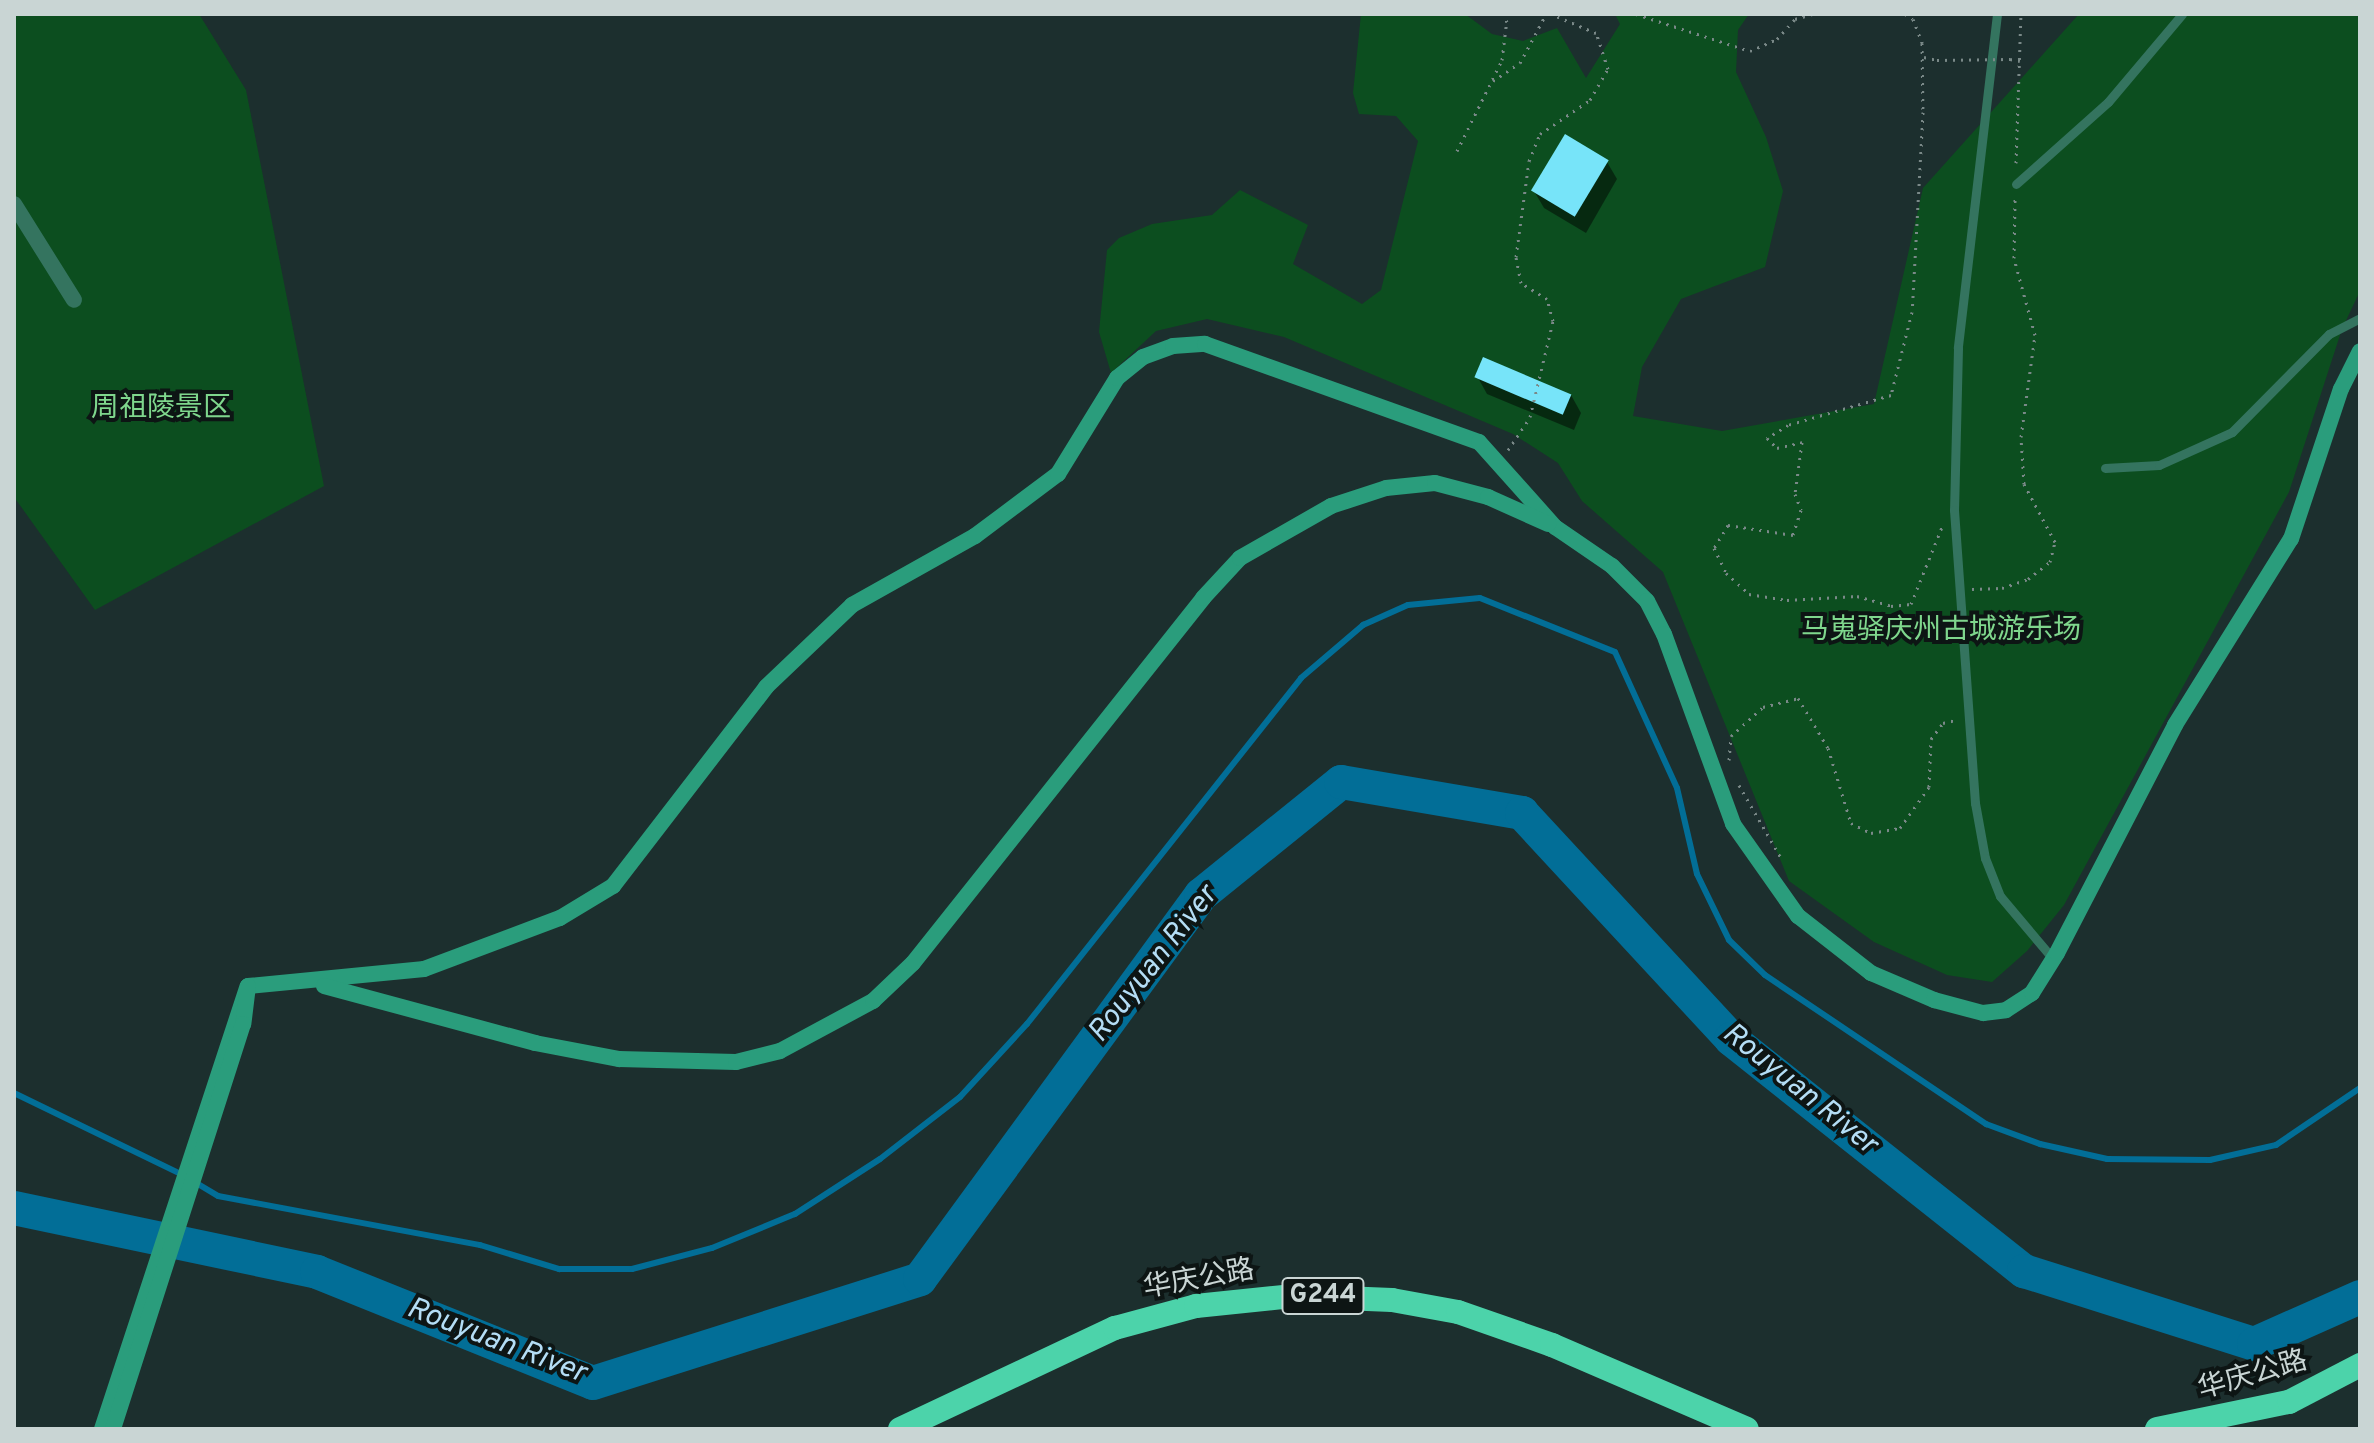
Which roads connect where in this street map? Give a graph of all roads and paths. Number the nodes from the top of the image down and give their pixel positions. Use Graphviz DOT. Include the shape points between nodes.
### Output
graph roads {
  1 [pos="1503,14"];
  2 [pos="1549,14"];
  3 [pos="1636,14"];
  4 [pos="1813,14"];
  5 [pos="1905,14"];
  6 [pos="1997,14"];
  7 [pos="2021,14"];
  8 [pos="2182,14"];
  9 [pos="1924,57"];
  10 [pos="2020,61"];
  11 [pos="1493,81"];
  12 [pos="1457,151"];
  13 [pos="2016,184"];
  14 [pos="14,204"];
  15 [pos="74,300"];
  16 [pos="2360,318"];
  17 [pos="2360,351"];
  18 [pos="1499,464"];
  19 [pos="2105,468"];
  20 [pos="1955,516"];
  21 [pos="1555,527"];
  22 [pos="1961,589"];
  23 [pos="1972,717"];
  24 [pos="1729,766"];
  25 [pos="1736,780"];
  26 [pos="1782,861"];
  27 [pos="2053,959"];
  28 [pos="315,984"];
  29 [pos="238,1023"];
  30 [pos="2360,1365"];
  31 [pos="2360,1376"];
  32 [pos="102,1429"];
  33 [pos="113,1429"];
  34 [pos="900,1429"];
  35 [pos="921,1429"];
  36 [pos="1719,1429"];
  37 [pos="1747,1429"];
  38 [pos="2157,1429"];
  39 [pos="2219,1429"];
  1 -- 11 [label="path" via="1507,22 1502,60"];
  2 -- 11 [label="path" via="1520,63"];
  2 -- 18 [label="path" via="1596,33 1608,69 1590,100 1540,134 1529,161 1516,257 1521,283 1547,299 1553,321 1530,417"];
  3 -- 4 [label="path" via="1750,51 1777,39 1795,19"];
  5 -- 9 [label="path" via="1913,19"];
  6 -- 20 [label="lane" via="1958,348"];
  7 -- 10 [label="path"];
  8 -- 13 [label="lane" via="2108,102"];
  9 -- 10 [label="path, bridge"];
  9 -- 20 [label="path" via="1912,312 1891,395 1788,425 1767,438 1777,448 1802,442 1795,494 1801,510 1793,535 1728,525 1714,548 1726,573 1749,594 1787,600 1857,596 1891,606 1911,604 1932,562 1937,531"];
  10 -- 13 [label="path"];
  11 -- 12 [label="path"];
  13 -- 22 [label="path" via="2014,258 2035,335 2021,437 2024,484 2055,542 2050,562 2028,579 2002,588"];
  14 -- 15 [label="street"];
  16 -- 19 [label="lane" via="2329,334 2232,432 2159,465"];
  17 -- 27 [label="street" via="2341,389 2291,539 2175,725"];
  18 -- 21 [label="street"];
  18 -- 28 [label="street" via="1479,442 1237,352 1205,344 1173,346 1143,357 1117,378 1058,474 975,536 852,605 766,687 613,886 560,918 424,969"];
  20 -- 22 [label="lane"];
  21 -- 27 [label="street" via="1612,566 1647,601 1733,824 1798,916 1871,973 1934,1000 1983,1013 2006,1010 2032,993"];
  21 -- 28 [label="street" via="1488,497 1435,483 1386,488 1331,506 1240,558 913,963 873,1001 780,1051 736,1062 619,1059 535,1043"];
  22 -- 23 [label="lane"];
  23 -- 24 [label="path" via="1943,723 1931,739 1929,787 1900,828 1871,833 1851,823 1828,748 1798,698 1763,707 1731,736"];
  23 -- 27 [label="lane" via="1975,803 1985,858 2000,896"];
  25 -- 26 [label="path"];
  28 -- 29 [label="street" via="248,986"];
  29 -- 32 [label="street"];
  29 -- 33 [label="street"];
  30 -- 38 [label="highway, 华庆公路" via="2289,1402"];
  31 -- 39 [label="highway, 华庆公路" via="2294,1411"];
  34 -- 37 [label="highway, 华庆公路 / G244" via="1115,1328 1196,1306 1344,1296 1423,1304 1501,1326"];
  35 -- 36 [label="highway, 华庆公路 / G244" via="1117,1337 1197,1316 1294,1305 1391,1309 1458,1321"];
}
